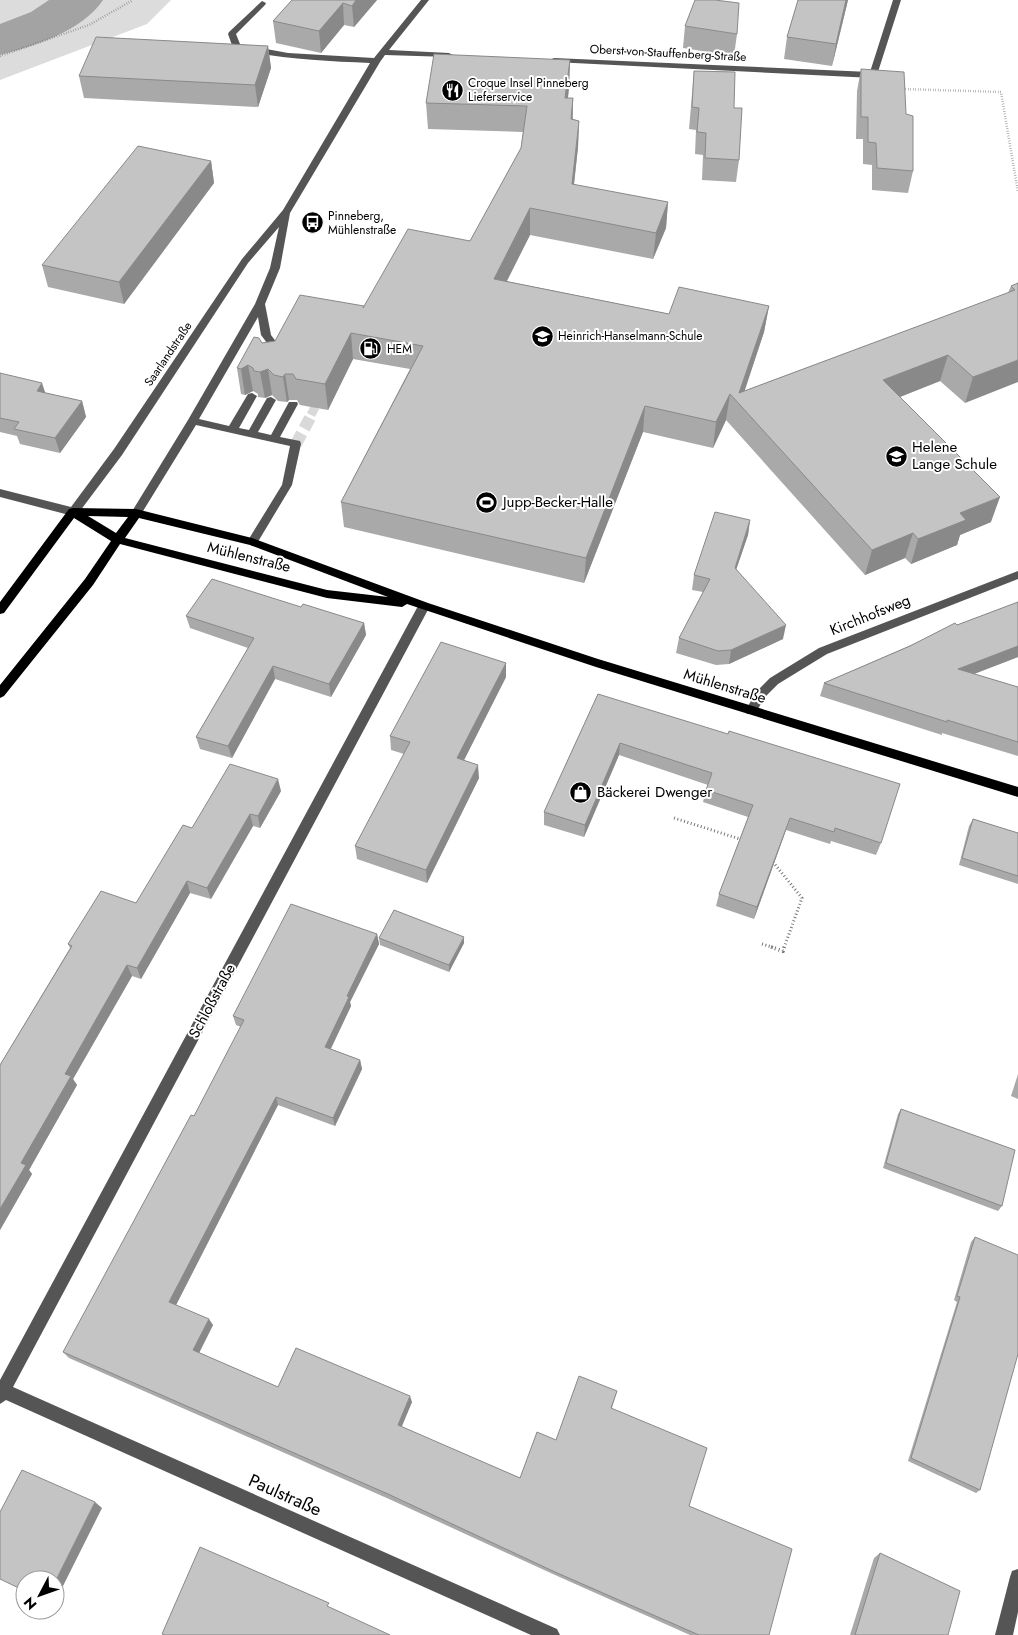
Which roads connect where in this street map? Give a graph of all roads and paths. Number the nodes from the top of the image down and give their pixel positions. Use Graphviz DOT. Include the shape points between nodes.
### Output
graph roads {
  1 [pos="133,0"];
  2 [pos="425,0"];
  3 [pos="896,0"];
  4 [pos="262,3"];
  5 [pos="383,52"];
  6 [pos="0,56"];
  7 [pos="461,56"];
  8 [pos="540,60"];
  9 [pos="376,61"];
  10 [pos="873,75"];
  11 [pos="1018,192"];
  12 [pos="287,211"];
  13 [pos="260,304"];
  14 [pos="270,365"];
  15 [pos="252,396"];
  16 [pos="272,400"];
  17 [pos="293,404"];
  18 [pos="193,422"];
  19 [pos="232,430"];
  20 [pos="252,434"];
  21 [pos="274,439"];
  22 [pos="0,493"];
  23 [pos="73,512"];
  24 [pos="136,513"];
  25 [pos="119,540"];
  26 [pos="252,542"];
  27 [pos="1018,575"];
  28 [pos="424,606"];
  29 [pos="0,610"];
  30 [pos="0,693"];
  31 [pos="751,711"];
  32 [pos="1018,792"];
  33 [pos="674,818"];
  34 [pos="750,843"];
  35 [pos="772,861"];
  36 [pos="762,944"];
  37 [pos="1,1394"];
  38 [pos="1018,1577"];
  39 [pos="551,1635"];
  40 [pos="1004,1635"];
  1 -- 6 [label="path" via="89,25"];
  2 -- 5 [label="street, Saarlandstraße"];
  3 -- 10 [label="street"];
  4 -- 9 [label="street" via="232,34 236,46 256,52 312,59"];
  5 -- 7 [label="street"];
  5 -- 9 [label="street, Saarlandstraße"];
  8 -- 10 [label="street, Oberst-von-Stauffenberg-Straße"];
  9 -- 12 [label="street, Saarlandstraße"];
  10 -- 11 [label="path" via="897,88 1001,92"];
  12 -- 13 [label="street, Saarlandstraße" via="275,268"];
  12 -- 23 [label="street, Saarlandstraße" via="245,261 118,452"];
  13 -- 14 [label="street" via="266,335 278,351"];
  13 -- 18 [label="street, Saarlandstraße"];
  15 -- 19 [label="street"];
  16 -- 20 [label="street"];
  17 -- 21 [label="street"];
  18 -- 19 [label="street"];
  18 -- 24 [label="street, Saarlandstraße"];
  19 -- 20 [label="street"];
  20 -- 21 [label="street"];
  21 -- 26 [label="street" via="296,444 287,485"];
  22 -- 23 [label="street, Mühlenstraße"];
  23 -- 24 [label="main road, Mühlenstraße"];
  23 -- 25 [label="main road, Mühlenstraße"];
  23 -- 29 [label="main road"];
  24 -- 25 [label="main road"];
  24 -- 26 [label="main road, Mühlenstraße"];
  25 -- 28 [label="main road, Mühlenstraße" via="327,594"];
  25 -- 30 [label="main road" via="78,597"];
  26 -- 28 [label="main road, Mühlenstraße"];
  27 -- 31 [label="street, Kirchhofsweg" via="823,651 774,680"];
  28 -- 31 [label="main road, Mühlenstraße"];
  28 -- 37 [label="street, Schloßstraße"];
  31 -- 32 [label="main road, Mühlenstraße"];
  33 -- 34 [label="path"];
  35 -- 36 [label="path" via="802,898 782,951"];
  37 -- 39 [label="street, Paulstraße"];
  38 -- 40 [label="street"];
}
